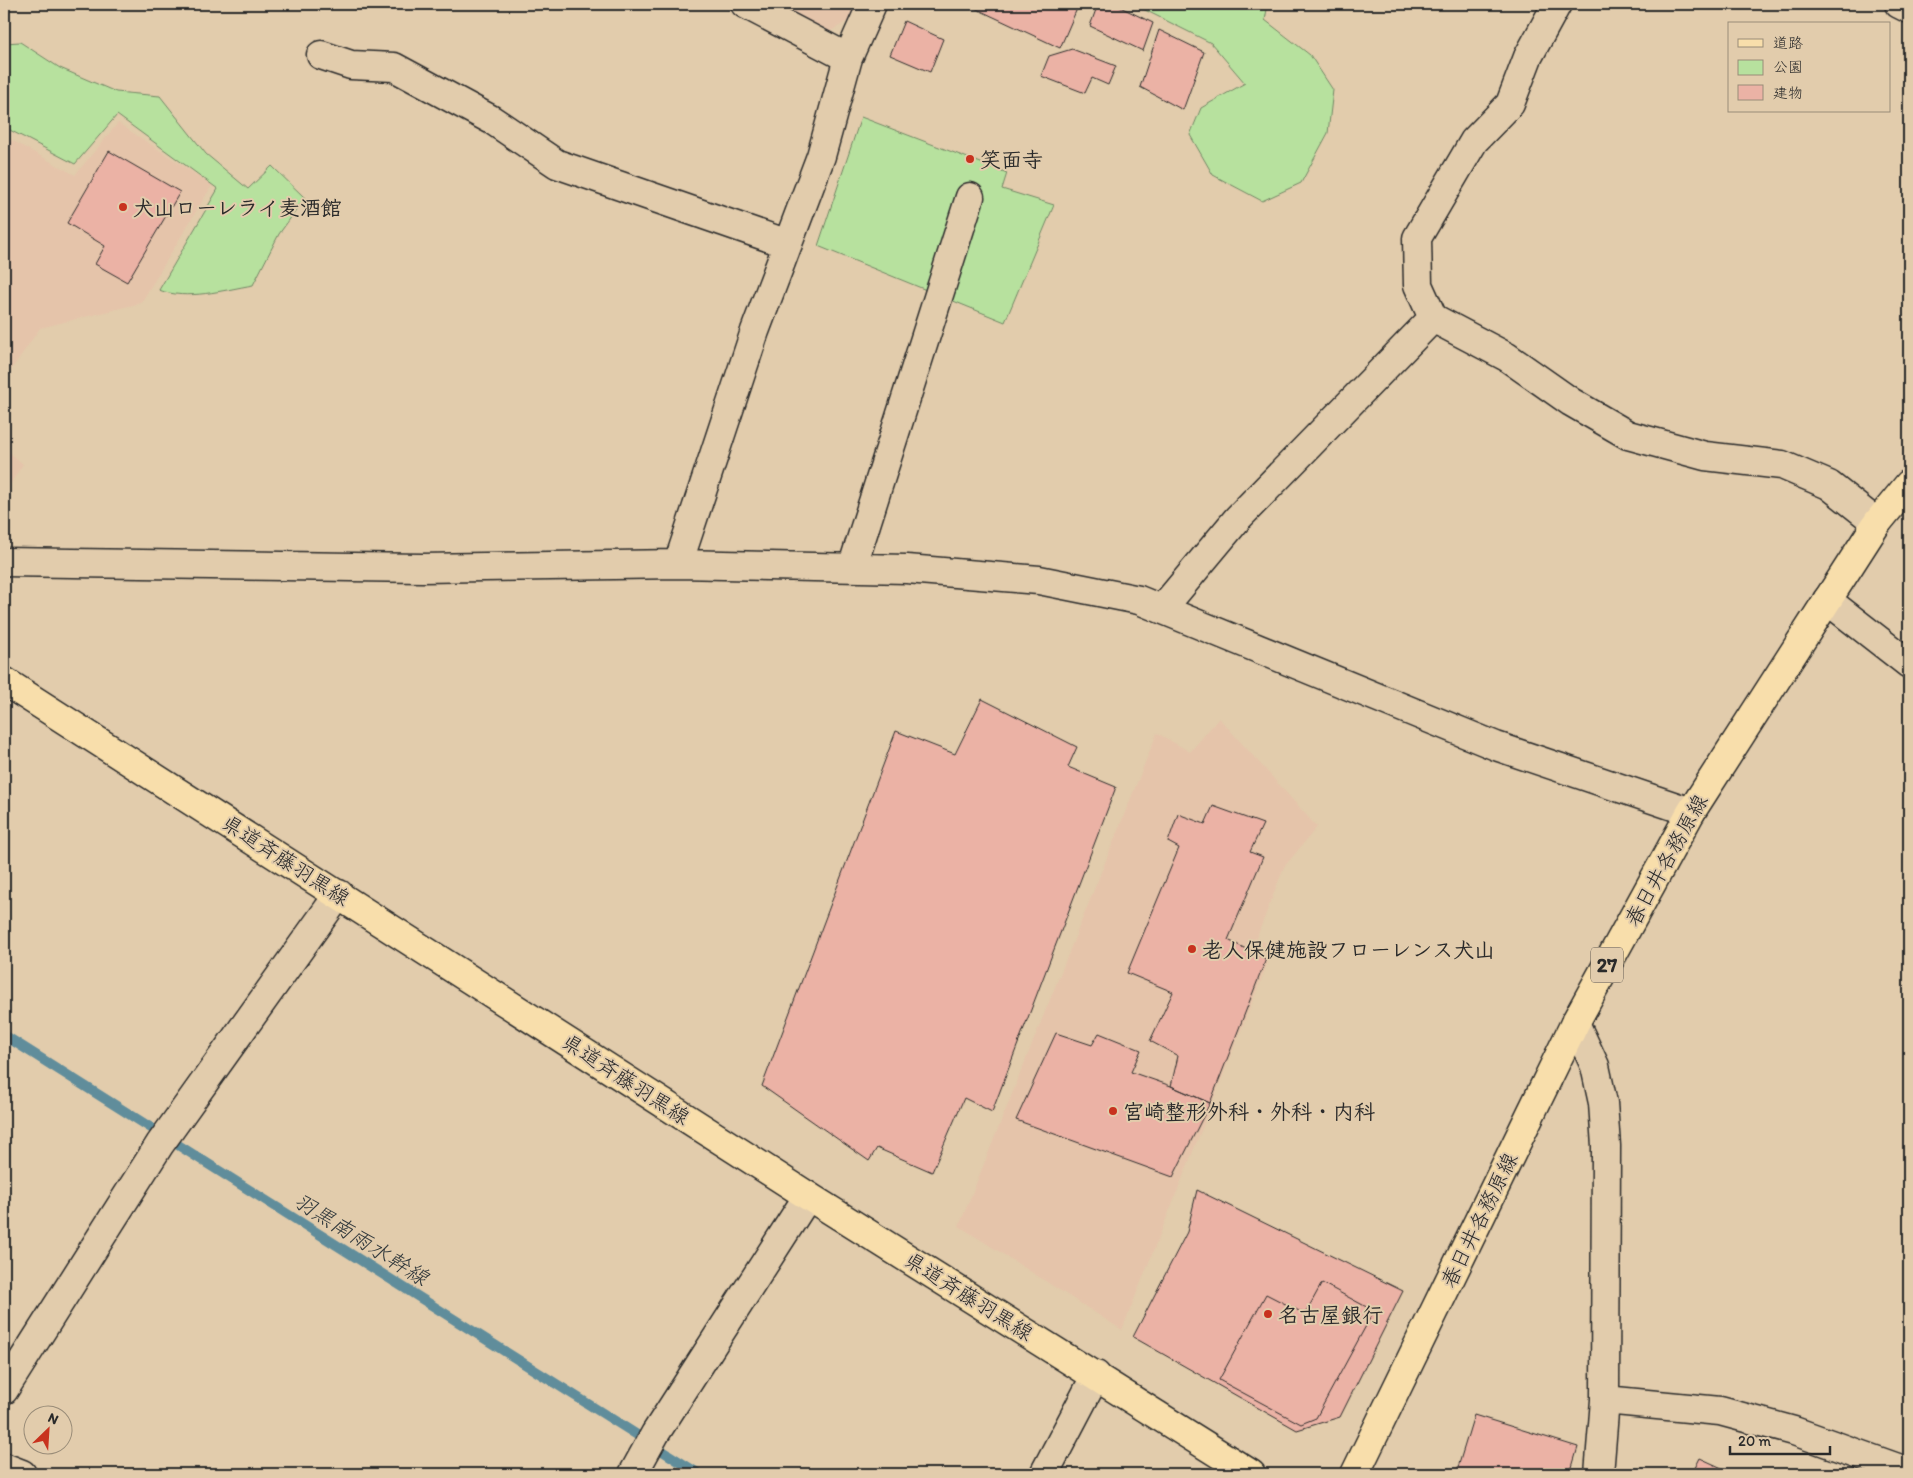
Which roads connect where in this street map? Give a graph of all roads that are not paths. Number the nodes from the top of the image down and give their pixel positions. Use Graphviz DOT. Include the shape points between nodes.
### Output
graph roads {
  1 [pos="745,4"];
  2 [pos="872,4"];
  3 [pos="1557,4"];
  4 [pos="1899,4"];
  5 [pos="1909,9"];
  6 [pos="321,55"];
  7 [pos="848,58"];
  8 [pos="970,198"];
  9 [pos="788,244"];
  10 [pos="1433,318"];
  11 [pos="1909,484"];
  12 [pos="1877,523"];
  13 [pos="4,562"];
  14 [pos="678,564"];
  15 [pos="852,568"];
  16 [pos="1827,600"];
  17 [pos="1162,609"];
  18 [pos="1909,664"];
  19 [pos="4,681"];
  20 [pos="1691,812"];
  21 [pos="339,894"];
  22 [pos="1575,1023"];
  23 [pos="808,1196"];
  24 [pos="1096,1375"];
  25 [pos="4,1390"];
  26 [pos="1605,1400"];
  27 [pos="644,1455"];
  28 [pos="4,1467"];
  29 [pos="1909,1472"];
  30 [pos="22,1474"];
  31 [pos="1044,1474"];
  32 [pos="1251,1474"];
  33 [pos="1355,1474"];
  34 [pos="1599,1474"];
  1 -- 7 [label="street"];
  2 -- 7 [label="street"];
  3 -- 10 [label="street" via="1528,57 1510,104 1474,141 1417,238 1418,285"];
  4 -- 5 [label="street"];
  6 -- 9 [label="street" via="351,65 394,67 492,120 557,164"];
  7 -- 9 [label="street" via="821,156"];
  8 -- 15 [label="street"];
  9 -- 14 [label="street" via="755,331"];
  10 -- 12 [label="street" via="1507,357 1571,402 1628,434 1705,456 1782,465 1829,485"];
  10 -- 17 [label="street" via="1238,518"];
  11 -- 12 [label="main road, 春日井各務原線 / 27"];
  12 -- 16 [label="main road, 春日井各務原線 / 27"];
  13 -- 14 [label="street" via="422,568"];
  14 -- 15 [label="street"];
  15 -- 17 [label="street" via="907,569 1039,580 1139,600"];
  16 -- 18 [label="street"];
  16 -- 20 [label="main road, 春日井各務原線 / 27"];
  17 -- 20 [label="street" via="1496,746"];
  19 -- 21 [label="main road, 県道斉藤羽黒線"];
  20 -- 22 [label="main road, 春日井各務原線 / 27"];
  21 -- 23 [label="main road, 県道斉藤羽黒線"];
  21 -- 25 [label="street" via="166,1135"];
  22 -- 26 [label="street" via="1595,1066 1603,1103 1606,1146"];
  22 -- 33 [label="main road, 春日井各務原線 / 27"];
  23 -- 24 [label="main road, 県道斉藤羽黒線"];
  23 -- 27 [label="street"];
  24 -- 31 [label="street"];
  24 -- 32 [label="main road, 県道斉藤羽黒線"];
  26 -- 29 [label="street" via="1720,1411 1794,1431"];
  26 -- 34 [label="street"];
  28 -- 30 [label="street"];
}
